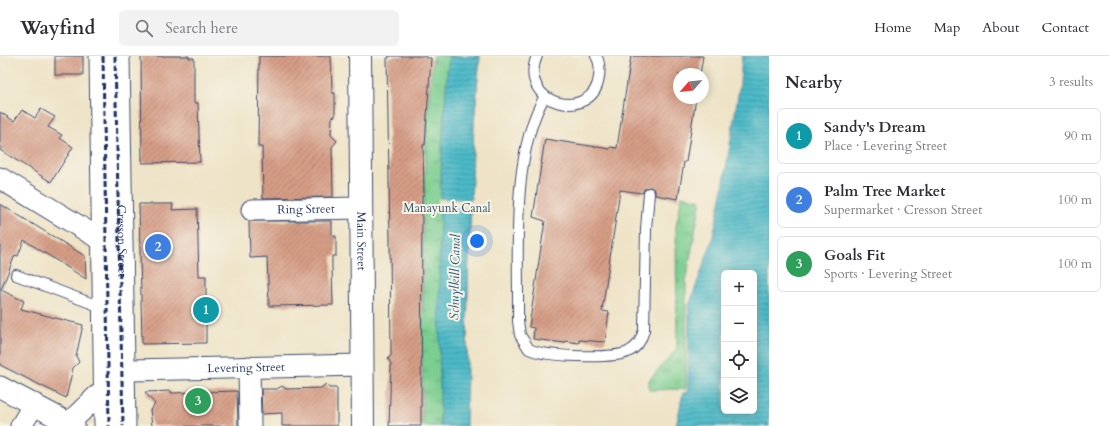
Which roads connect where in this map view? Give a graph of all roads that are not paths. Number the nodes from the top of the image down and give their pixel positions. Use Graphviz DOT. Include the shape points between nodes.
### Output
graph roads {
  1 [pos="100,56"];
  2 [pos="119,56"];
  3 [pos="360,56"];
  4 [pos="537,56"];
  5 [pos="596,56"];
  6 [pos="545,96"];
  7 [pos="0,178"];
  8 [pos="648,193"];
  9 [pos="361,208"];
  10 [pos="252,210"];
  11 [pos="95,236"];
  12 [pos="16,275"];
  13 [pos="96,305"];
  14 [pos="362,365"];
  15 [pos="249,366"];
  16 [pos="131,370"];
  17 [pos="0,387"];
  18 [pos="97,396"];
  19 [pos="34,404"];
  20 [pos="71,424"];
  21 [pos="21,426"];
  22 [pos="105,426"];
  23 [pos="125,426"];
  24 [pos="250,426"];
  25 [pos="363,426"];
  1 -- 22 [label="street, Cresson Street"];
  2 -- 23 [label="street, Cresson Street"];
  3 -- 9 [label="street, Main Street"];
  4 -- 6 [label="lane" via="533,67 534,78"];
  5 -- 6 [label="lane" via="600,70 599,81 586,99 576,104 565,105"];
  6 -- 8 [label="lane" via="533,120 521,175 518,322 520,335 529,349 550,355 615,355 631,350 641,341 644,330"];
  7 -- 11 [label="street"];
  9 -- 10 [label="street, Ring Street"];
  9 -- 14 [label="street, Main Street"];
  12 -- 13 [label="lane"];
  14 -- 15 [label="street, Levering Street"];
  14 -- 25 [label="street, Main Street"];
  15 -- 16 [label="street, Levering Street"];
  15 -- 24 [label="street"];
  17 -- 19 [label="street"];
  18 -- 20 [label="street"];
  19 -- 20 [label="street"];
  19 -- 21 [label="street"];
}
